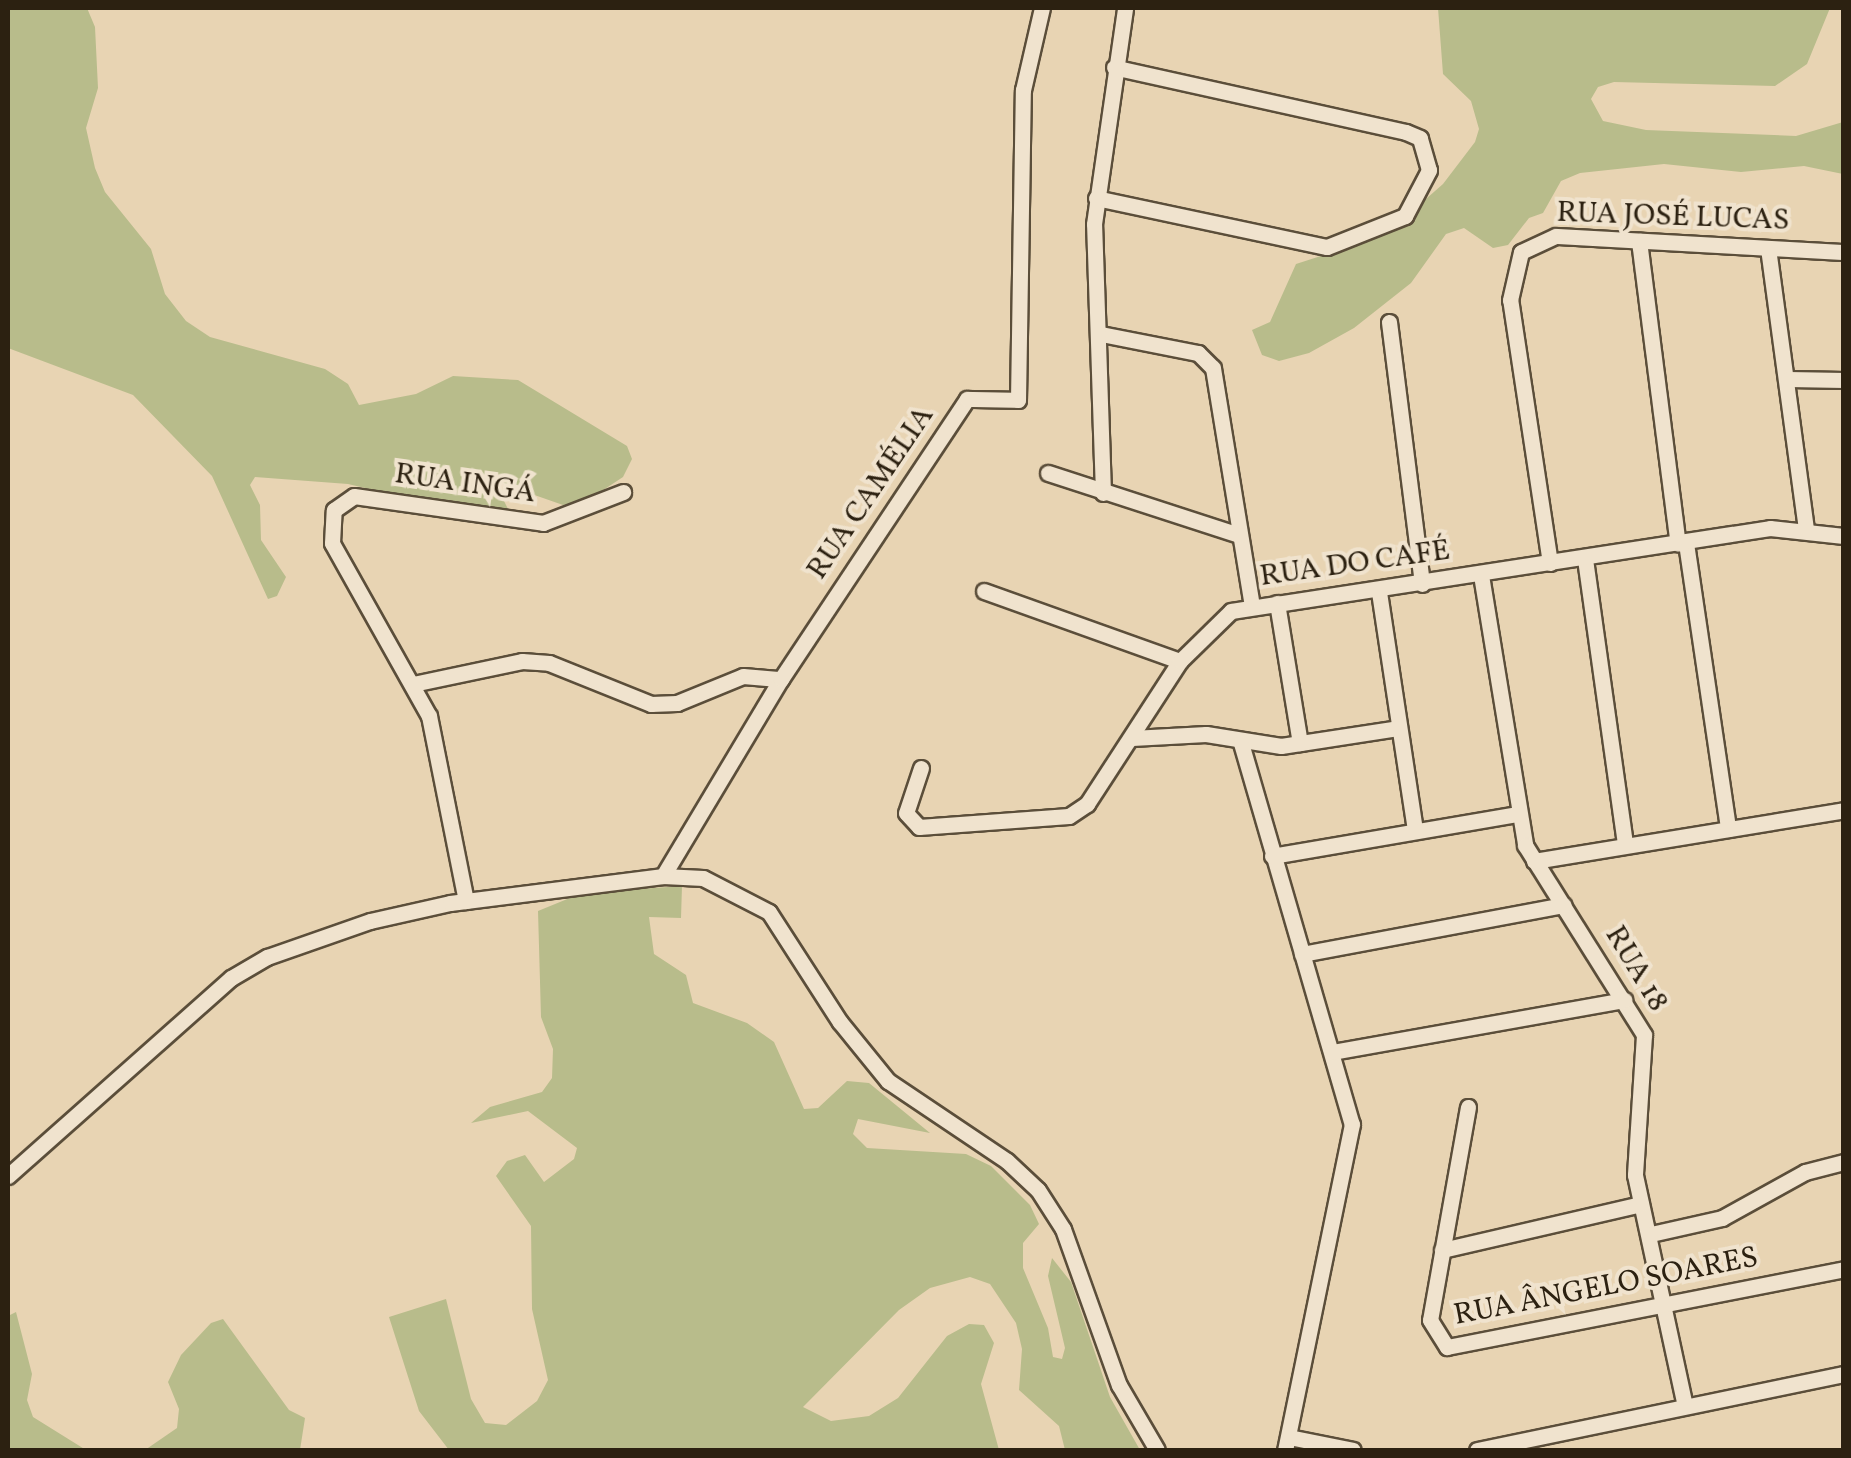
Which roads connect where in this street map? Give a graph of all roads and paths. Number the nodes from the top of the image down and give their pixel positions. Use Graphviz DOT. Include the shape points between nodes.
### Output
graph roads {
  1 [pos="1042,8"];
  2 [pos="1124,8"];
  3 [pos="1114,67"];
  4 [pos="1096,198"];
  5 [pos="1639,240"];
  6 [pos="1768,248"];
  7 [pos="1844,252"];
  8 [pos="1389,322"];
  9 [pos="1101,334"];
  10 [pos="1788,379"];
  11 [pos="1844,380"];
  12 [pos="1048,473"];
  13 [pos="623,492"];
  14 [pos="1103,494"];
  15 [pos="1806,530"];
  16 [pos="1240,536"];
  17 [pos="1844,536"];
  18 [pos="1682,543"];
  19 [pos="1585,558"];
  20 [pos="1550,563"];
  21 [pos="1481,575"];
  22 [pos="1422,584"];
  23 [pos="984,591"];
  24 [pos="1379,592"];
  25 [pos="1276,602"];
  26 [pos="1252,605"];
  27 [pos="1180,661"];
  28 [pos="781,679"];
  29 [pos="414,684"];
  30 [pos="1398,728"];
  31 [pos="1132,738"];
  32 [pos="1241,743"];
  33 [pos="1300,743"];
  34 [pos="921,768"];
  35 [pos="1844,810"];
  36 [pos="1519,814"];
  37 [pos="1728,829"];
  38 [pos="1414,830"];
  39 [pos="1624,846"];
  40 [pos="1272,856"];
  41 [pos="1534,862"];
  42 [pos="663,876"];
  43 [pos="466,901"];
  44 [pos="1563,905"];
  45 [pos="1302,954"];
  46 [pos="1624,1000"];
  47 [pos="1332,1052"];
  48 [pos="1468,1107"];
  49 [pos="1844,1162"];
  50 [pos="8,1176"];
  51 [pos="1641,1204"];
  52 [pos="1651,1234"];
  53 [pos="1442,1250"];
  54 [pos="1844,1269"];
  55 [pos="1665,1305"];
  56 [pos="1844,1374"];
  57 [pos="1684,1406"];
  58 [pos="1287,1444"];
  59 [pos="1157,1450"];
  60 [pos="1354,1450"];
  61 [pos="1477,1450"];
  1 -- 28 [label="street, RUA CAMÉLIA" via="1023,90 1021,391 1009,404 967,399"];
  2 -- 3 [label="street"];
  3 -- 4 [label="street"];
  3 -- 4 [label="street" via="1406,132 1420,138 1429,170 1405,216 1327,247"];
  4 -- 9 [label="street"];
  5 -- 6 [label="street, RUA JOSÉ LUCAS"];
  5 -- 18 [label="street"];
  5 -- 20 [label="street, RUA JOSÉ LUCAS" via="1536,241 1512,273"];
  6 -- 7 [label="street, RUA JOSÉ LUCAS"];
  6 -- 10 [label="street"];
  8 -- 22 [label="street"];
  9 -- 14 [label="street"];
  9 -- 16 [label="street" via="1208,359"];
  10 -- 11 [label="street"];
  10 -- 15 [label="street"];
  12 -- 14 [label="street"];
  13 -- 29 [label="street, RUA INGÁ" via="544,523 354,496 334,510 332,543"];
  14 -- 16 [label="street"];
  15 -- 17 [label="street, RUA DO CAFÉ"];
  15 -- 18 [label="street, RUA DO CAFÉ" via="1770,528"];
  16 -- 26 [label="street"];
  18 -- 19 [label="street, RUA DO CAFÉ"];
  18 -- 37 [label="street"];
  19 -- 20 [label="street, RUA DO CAFÉ"];
  19 -- 39 [label="street"];
  20 -- 21 [label="street, RUA DO CAFÉ"];
  21 -- 22 [label="street, RUA DO CAFÉ"];
  21 -- 36 [label="street, RUA 18"];
  22 -- 24 [label="street, RUA DO CAFÉ"];
  23 -- 27 [label="street"];
  24 -- 25 [label="street, RUA DO CAFÉ"];
  24 -- 30 [label="street"];
  25 -- 26 [label="street, RUA DO CAFÉ"];
  25 -- 33 [label="street"];
  26 -- 27 [label="street, RUA DO CAFÉ" via="1212,624"];
  27 -- 31 [label="street, RUA DO CAFÉ"];
  28 -- 29 [label="street" via="743,676 676,703 651,704 548,663 522,661"];
  28 -- 42 [label="street, RUA CAMÉLIA"];
  29 -- 43 [label="street" via="429,716"];
  30 -- 33 [label="street"];
  30 -- 38 [label="street"];
  31 -- 32 [label="street" via="1206,734"];
  31 -- 34 [label="street, RUA DO CAFÉ" via="1087,804 1069,816 919,826 906,813"];
  32 -- 33 [label="street"];
  32 -- 40 [label="street"];
  35 -- 37 [label="street"];
  36 -- 38 [label="street"];
  36 -- 41 [label="street, RUA 18"];
  37 -- 39 [label="street"];
  38 -- 40 [label="street"];
  39 -- 41 [label="street"];
  40 -- 45 [label="street"];
  41 -- 44 [label="street, RUA 18"];
  42 -- 43 [label="street"];
  42 -- 59 [label="street" via="703,878 769,912 840,1022 888,1081 1008,1162 1038,1190 1063,1229 1119,1386"];
  43 -- 50 [label="street" via="370,920 249,966"];
  44 -- 45 [label="street"];
  44 -- 46 [label="street, RUA 18"];
  45 -- 47 [label="street"];
  46 -- 47 [label="street"];
  46 -- 51 [label="street, RUA 18" via="1647,1053 1636,1152"];
  47 -- 58 [label="street" via="1348,1100 1351,1148"];
  48 -- 53 [label="street, RUA ÂNGELO SOARES"];
  49 -- 52 [label="street" via="1805,1172 1722,1218"];
  51 -- 52 [label="street, RUA 18"];
  51 -- 53 [label="street"];
  52 -- 55 [label="street, RUA 18"];
  53 -- 55 [label="street, RUA ÂNGELO SOARES" via="1430,1320 1448,1347"];
  54 -- 55 [label="street, RUA ÂNGELO SOARES"];
  55 -- 57 [label="street, RUA 18"];
  56 -- 57 [label="street"];
  57 -- 61 [label="street"];
  58 -- 60 [label="street"];
}
